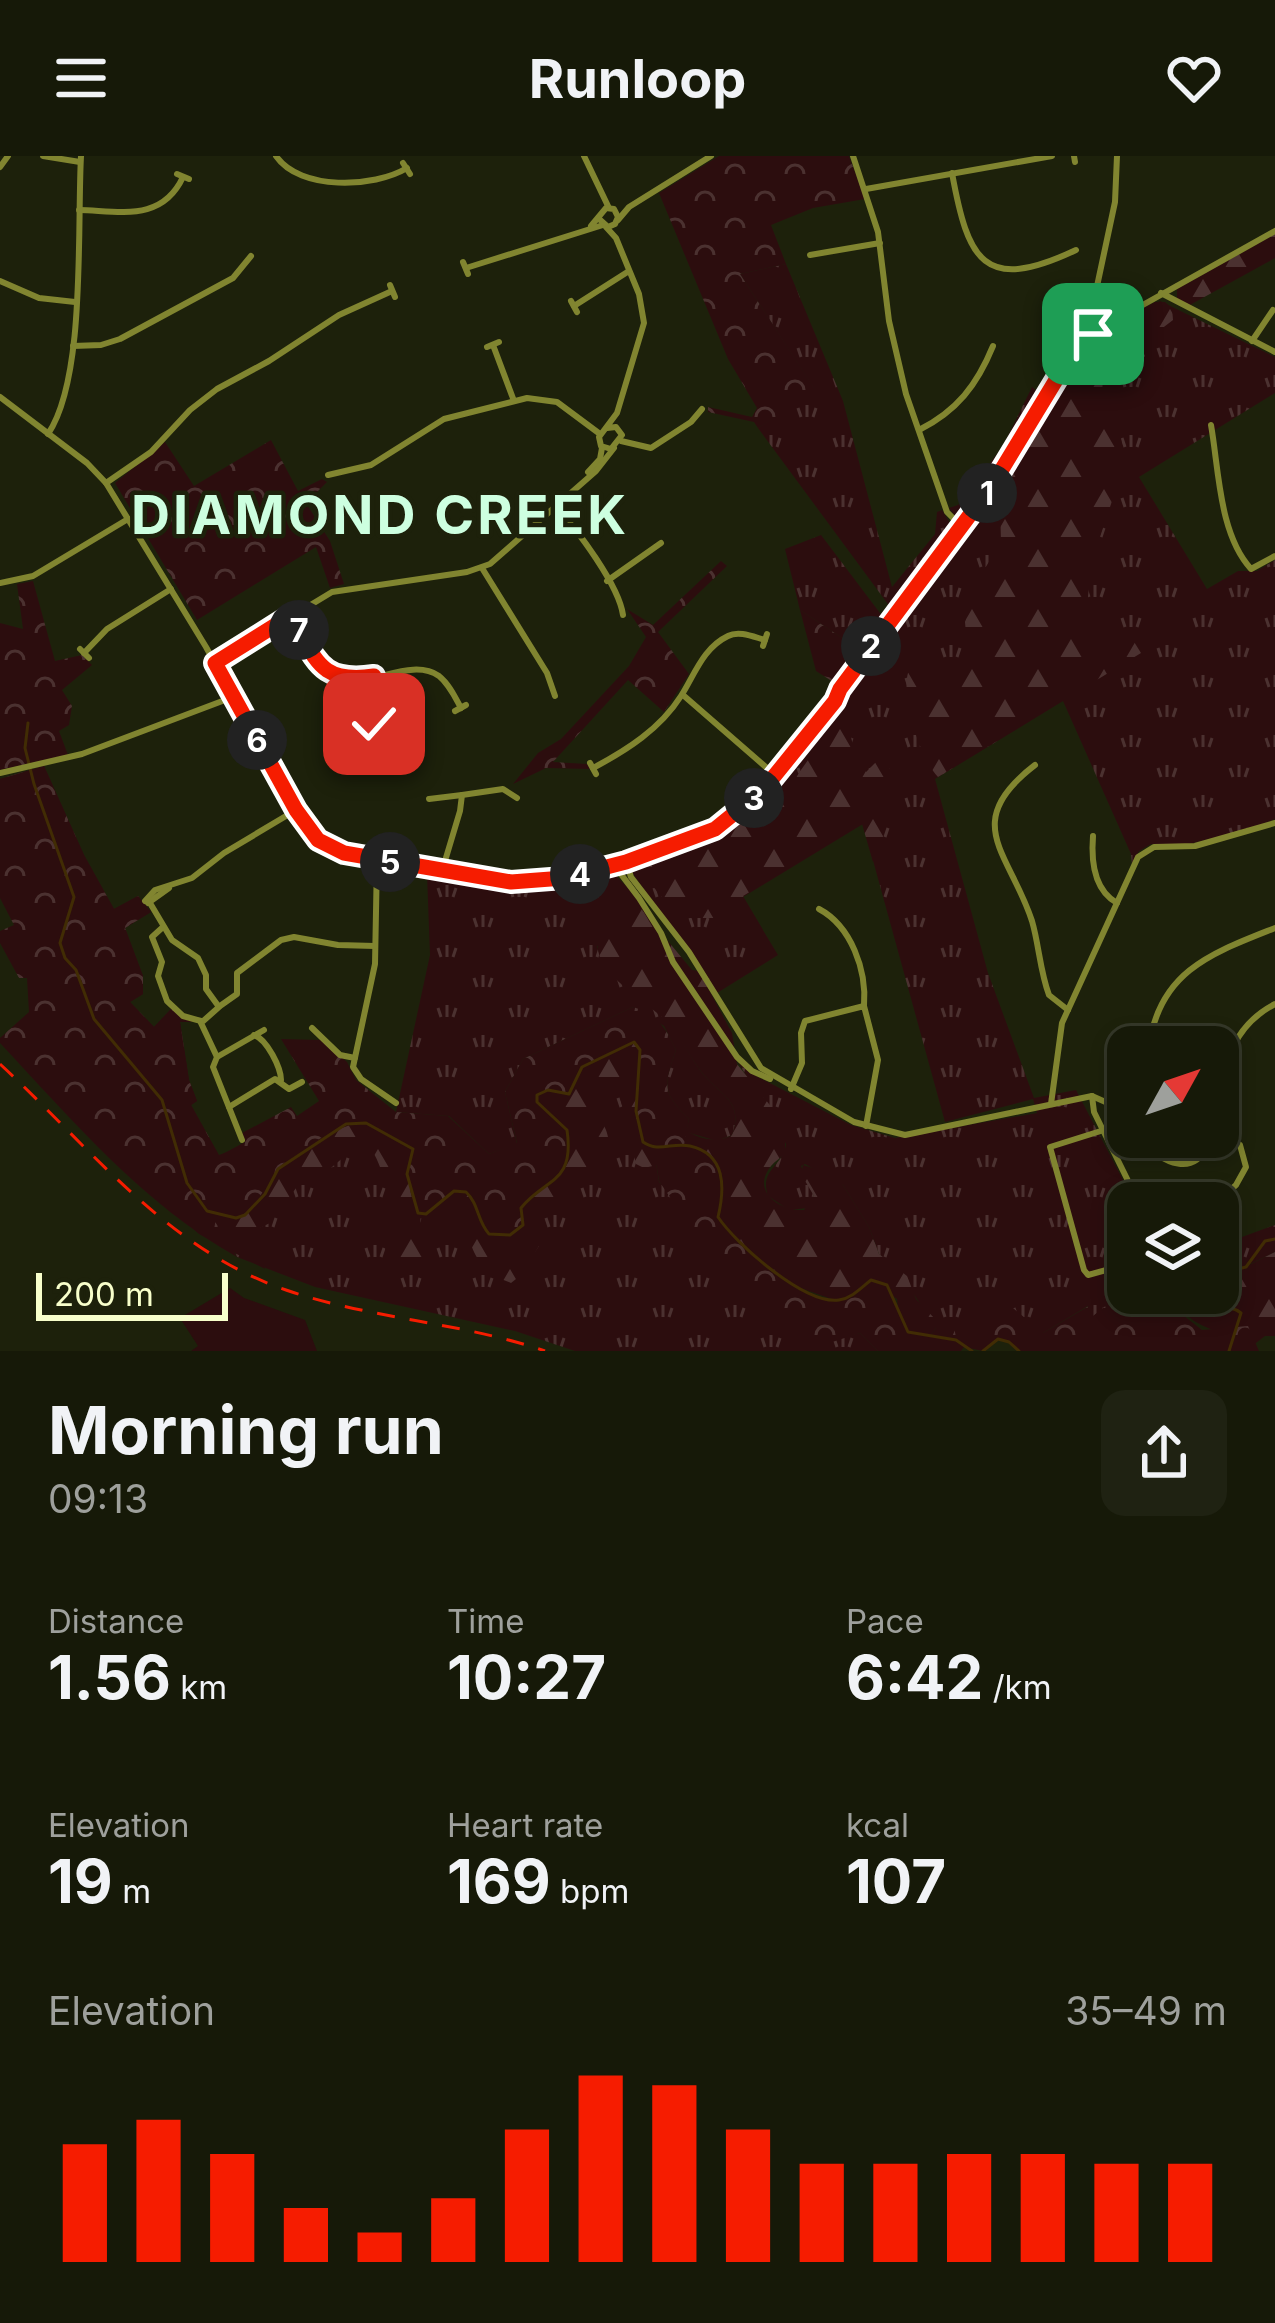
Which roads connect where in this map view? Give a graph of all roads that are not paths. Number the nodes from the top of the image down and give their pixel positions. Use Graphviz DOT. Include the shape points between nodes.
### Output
graph roads {
  1 [pos="8,156"];
  2 [pos="44,156"];
  3 [pos="276,156"];
  4 [pos="584,156"];
  5 [pos="711,156"];
  6 [pos="853,156"];
  7 [pos="1052,156"];
  8 [pos="1117,156"];
  9 [pos="80,159"];
  10 [pos="0,167"];
  11 [pos="407,168"];
  12 [pos="952,173"];
  13 [pos="183,177"];
  14 [pos="866,189"];
  15 [pos="602,200"];
  16 [pos="629,207"];
  17 [pos="611,208"];
  18 [pos="79,209"];
  19 [pos="602,220"];
  20 [pos="617,222"];
  21 [pos="1275,231"];
  22 [pos="616,238"];
  23 [pos="880,243"];
  24 [pos="1076,250"];
  25 [pos="810,255"];
  26 [pos="251,256"];
  27 [pos="466,268"];
  28 [pos="629,272"];
  29 [pos="0,281"];
  30 [pos="392,291"];
  31 [pos="1161,293"];
  32 [pos="1094,298"];
  33 [pos="75,302"];
  34 [pos="574,306"];
  35 [pos="1273,310"];
  36 [pos="1102,316"];
  37 [pos="1119,317"];
  38 [pos="1090,320"];
  39 [pos="1102,329"];
  40 [pos="1082,339"];
  41 [pos="1252,341"];
  42 [pos="493,345"];
  43 [pos="73,346"];
  44 [pos="993,346"];
  45 [pos="1275,352"];
  46 [pos="0,397"];
  47 [pos="514,401"];
  48 [pos="702,409"];
  49 [pos="616,413"];
  50 [pos="1211,425"];
  51 [pos="620,429"];
  52 [pos="919,430"];
  53 [pos="603,431"];
  54 [pos="48,434"];
  55 [pos="621,441"];
  56 [pos="601,446"];
  57 [pos="614,448"];
  58 [pos="328,475"];
  59 [pos="587,476"];
  60 [pos="106,484"];
  61 [pos="555,507"];
  62 [pos="128,519"];
  63 [pos="962,527"];
  64 [pos="661,543"];
  65 [pos="1275,556"];
  66 [pos="482,568"];
  67 [pos="608,581"];
  68 [pos="0,583"];
  69 [pos="171,589"];
  70 [pos="622,615"];
  71 [pos="290,616"];
  72 [pos="765,640"];
  73 [pos="84,654"];
  74 [pos="215,663"];
  75 [pos="374,676"];
  76 [pos="682,694"];
  77 [pos="555,696"];
  78 [pos="233,697"];
  79 [pos="461,708"];
  80 [pos="381,723"];
  81 [pos="1035,765"];
  82 [pos="593,768"];
  83 [pos="0,773"];
  84 [pos="776,775"];
  85 [pos="461,795"];
  86 [pos="517,798"];
  87 [pos="430,799"];
  88 [pos="296,810"];
  89 [pos="1275,823"];
  90 [pos="1093,836"];
  91 [pos="377,859"];
  92 [pos="626,862"];
  93 [pos="614,866"];
  94 [pos="442,871"];
  95 [pos="652,901"];
  96 [pos="1117,903"];
  97 [pos="644,906"];
  98 [pos="819,909"];
  99 [pos="163,927"];
  100 [pos="1275,928"];
  101 [pos="375,946"];
  102 [pos="1275,1004"];
  103 [pos="865,1006"];
  104 [pos="219,1007"];
  105 [pos="1068,1010"];
  106 [pos="201,1022"];
  107 [pos="1154,1026"];
  108 [pos="312,1028"];
  109 [pos="264,1030"];
  110 [pos="1239,1033"];
  111 [pos="254,1035"];
  112 [pos="218,1057"];
  113 [pos="355,1058"];
  114 [pos="754,1058"];
  115 [pos="745,1065"];
  116 [pos="281,1080"];
  117 [pos="302,1082"];
  118 [pos="779,1082"];
  119 [pos="791,1089"];
  120 [pos="1092,1096"];
  121 [pos="1107,1102"];
  122 [pos="396,1103"];
  123 [pos="1051,1104"];
  124 [pos="229,1107"];
  125 [pos="866,1126"];
  126 [pos="1104,1130"];
  127 [pos="242,1140"];
  128 [pos="1239,1145"];
  129 [pos="1159,1158"];
  130 [pos="1196,1158"];
  131 [pos="1129,1182"];
  132 [pos="1238,1182"];
  133 [pos="1107,1270"];
  1 -- 10 [label="street"];
  2 -- 9 [label="street"];
  3 -- 11 [label="street" via="309,178 376,182"];
  4 -- 15 [label="street"];
  5 -- 16 [label="street"];
  6 -- 14 [label="street"];
  7 -- 12 [label="street"];
  8 -- 32 [label="street"];
  9 -- 18 [label="street"];
  12 -- 14 [label="street"];
  12 -- 24 [label="street" via="963,232 983,259 1022,269"];
  13 -- 18 [label="street" via="151,210"];
  14 -- 23 [label="street"];
  15 -- 17 [label="street"];
  15 -- 19 [label="street"];
  16 -- 17 [label="street"];
  16 -- 20 [label="street"];
  17 -- 19 [label="street"];
  17 -- 20 [label="street"];
  18 -- 33 [label="street"];
  19 -- 20 [label="street"];
  19 -- 22 [label="street"];
  19 -- 27 [label="street"];
  20 -- 22 [label="street"];
  21 -- 31 [label="street"];
  22 -- 28 [label="street"];
  23 -- 25 [label="street"];
  23 -- 52 [label="street" via="894,347"];
  26 -- 43 [label="street" via="232,278 120,339"];
  28 -- 34 [label="street"];
  28 -- 49 [label="street" via="643,333"];
  29 -- 33 [label="street"];
  30 -- 60 [label="street" via="217,389"];
  31 -- 37 [label="street"];
  31 -- 41 [label="street"];
  32 -- 36 [label="street"];
  32 -- 38 [label="street"];
  33 -- 43 [label="street"];
  35 -- 41 [label="street"];
  36 -- 37 [label="street"];
  36 -- 38 [label="street"];
  36 -- 39 [label="street"];
  37 -- 39 [label="street"];
  38 -- 39 [label="street"];
  38 -- 40 [label="street"];
  39 -- 40 [label="street"];
  40 -- 63 [label="street"];
  41 -- 45 [label="street"];
  42 -- 47 [label="street"];
  43 -- 54 [label="street" via="67,395"];
  44 -- 52 [label="street" via="965,397"];
  46 -- 54 [label="street"];
  47 -- 53 [label="street" via="551,399"];
  47 -- 58 [label="street" via="444,419 378,462"];
  48 -- 55 [label="street" via="651,448"];
  49 -- 51 [label="street"];
  49 -- 53 [label="street"];
  50 -- 65 [label="street" via="1238,548 1251,569"];
  51 -- 53 [label="street"];
  51 -- 55 [label="street"];
  52 -- 63 [label="street" via="947,512"];
  53 -- 56 [label="street"];
  54 -- 60 [label="street"];
  55 -- 57 [label="street"];
  56 -- 57 [label="street"];
  56 -- 59 [label="street"];
  57 -- 59 [label="street"];
  59 -- 61 [label="street"];
  60 -- 62 [label="street"];
  61 -- 66 [label="street"];
  61 -- 67 [label="street"];
  62 -- 68 [label="street" via="33,577"];
  62 -- 69 [label="street"];
  63 -- 84 [label="street"];
  64 -- 67 [label="street"];
  66 -- 71 [label="street" via="343,589"];
  66 -- 77 [label="street"];
  67 -- 70 [label="street"];
  69 -- 73 [label="street" via="107,628"];
  69 -- 74 [label="street"];
  71 -- 74 [label="street"];
  71 -- 75 [label="street" via="329,674"];
  72 -- 76 [label="street" via="727,636"];
  74 -- 78 [label="street"];
  75 -- 79 [label="street" via="428,671"];
  75 -- 80 [label="street"];
  76 -- 82 [label="street" via="637,744"];
  76 -- 84 [label="street"];
  78 -- 83 [label="street" via="101,747"];
  78 -- 88 [label="street"];
  81 -- 105 [label="street" via="1000,799 994,825 1031,920 1046,988"];
  84 -- 92 [label="street" via="715,829"];
  85 -- 86 [label="street" via="503,789"];
  85 -- 87 [label="street"];
  85 -- 94 [label="street"];
  88 -- 91 [label="street" via="326,846"];
  88 -- 99 [label="street" via="150,903"];
  89 -- 96 [label="street" via="1195,846 1148,849"];
  90 -- 96 [label="street" via="1101,891"];
  91 -- 94 [label="street"];
  91 -- 101 [label="street"];
  92 -- 93 [label="street"];
  92 -- 95 [label="street"];
  93 -- 94 [label="street" via="523,883"];
  93 -- 97 [label="street"];
  95 -- 97 [label="street"];
  95 -- 114 [label="street"];
  96 -- 105 [label="street"];
  97 -- 115 [label="street"];
  98 -- 103 [label="street" via="851,940"];
  99 -- 104 [label="street" via="198,958"];
  99 -- 106 [label="street" via="152,939 165,999"];
  100 -- 107 [label="street" via="1199,960 1157,1010"];
  101 -- 104 [label="street" via="280,940 239,970 236,996"];
  101 -- 113 [label="street"];
  102 -- 110 [label="street"];
  103 -- 119 [label="street" via="805,1021"];
  103 -- 125 [label="street" via="878,1060"];
  104 -- 106 [label="street"];
  105 -- 123 [label="street"];
  106 -- 112 [label="street"];
  108 -- 113 [label="street" via="340,1055"];
  109 -- 111 [label="street"];
  111 -- 112 [label="street"];
  111 -- 116 [label="street"];
  112 -- 124 [label="street" via="213,1067"];
  113 -- 122 [label="street" via="356,1075"];
  114 -- 115 [label="street"];
  114 -- 118 [label="street"];
  115 -- 118 [label="street"];
  116 -- 117 [label="street" via="289,1089"];
  116 -- 124 [label="street"];
  118 -- 119 [label="street"];
  119 -- 125 [label="street"];
  120 -- 121 [label="street"];
  120 -- 123 [label="street"];
  120 -- 126 [label="street"];
  123 -- 125 [label="street" via="905,1135"];
  124 -- 127 [label="street"];
  126 -- 131 [label="street"];
  126 -- 133 [label="street" via="1051,1147 1084,1270"];
  128 -- 132 [label="street" via="1246,1167"];
  129 -- 130 [label="street"];
}
